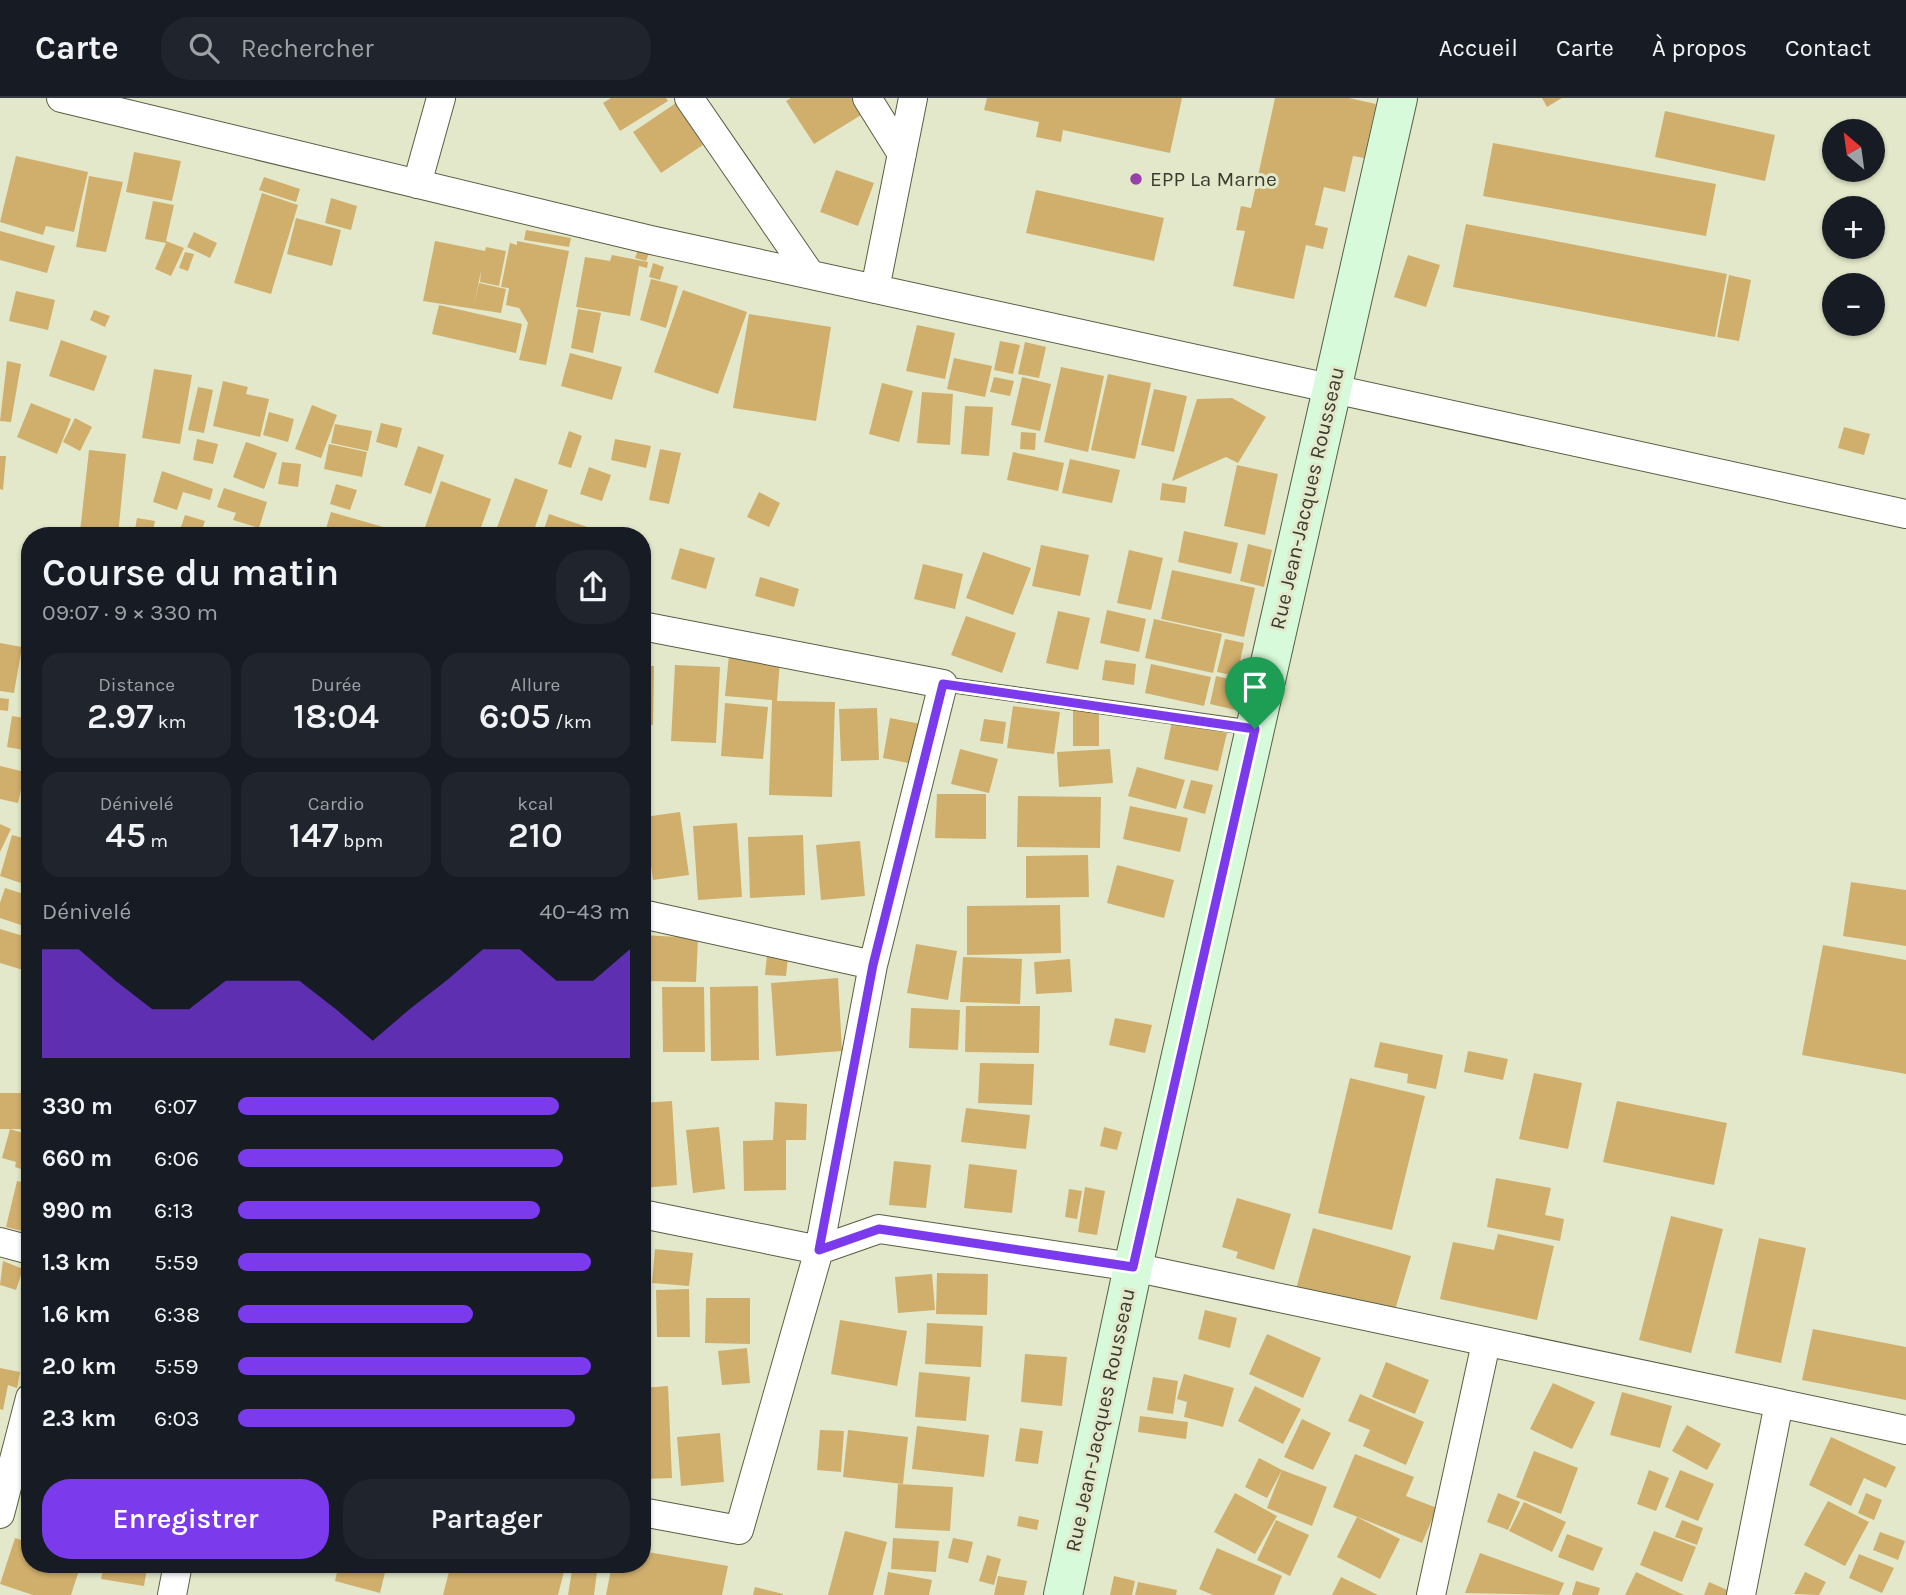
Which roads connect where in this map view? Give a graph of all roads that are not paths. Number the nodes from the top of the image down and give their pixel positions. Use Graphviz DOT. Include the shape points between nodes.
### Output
graph roads {
  1 [pos="61,98"];
  2 [pos="441,98"];
  3 [pos="689,98"];
  4 [pos="867,98"];
  5 [pos="913,98"];
  6 [pos="1398,98"];
  7 [pos="902,154"];
  8 [pos="417,184"];
  9 [pos="810,274"];
  10 [pos="875,289"];
  11 [pos="1331,388"];
  12 [pos="1906,513"];
  13 [pos="651,628"];
  14 [pos="943,684"];
  15 [pos="1255,729"];
  16 [pos="651,916"];
  17 [pos="873,965"];
  18 [pos="651,1216"];
  19 [pos="0,1242"];
  20 [pos="21,1248"];
  21 [pos="819,1250"];
  22 [pos="1133,1267"];
  23 [pos="1486,1343"];
  24 [pos="1779,1403"];
  25 [pos="1906,1430"];
  26 [pos="21,1433"];
  27 [pos="0,1514"];
  28 [pos="651,1514"];
  29 [pos="176,1573"];
  30 [pos="172,1595"];
  31 [pos="1063,1595"];
  32 [pos="1431,1595"];
  33 [pos="1741,1595"];
  1 -- 8 [label="street"];
  2 -- 8 [label="street"];
  3 -- 9 [label="street"];
  4 -- 7 [label="street"];
  5 -- 7 [label="street"];
  6 -- 11 [label="street, Rue Jean-Jacques Rousseau"];
  7 -- 10 [label="street"];
  8 -- 9 [label="street"];
  9 -- 10 [label="street"];
  10 -- 11 [label="street"];
  11 -- 12 [label="street"];
  11 -- 15 [label="street, Rue Jean-Jacques Rousseau"];
  13 -- 14 [label="street"];
  14 -- 15 [label="lane"];
  14 -- 17 [label="street"];
  15 -- 22 [label="street, Rue Jean-Jacques Rousseau"];
  16 -- 17 [label="street"];
  17 -- 21 [label="street"];
  18 -- 21 [label="street"];
  19 -- 20 [label="street"];
  21 -- 22 [label="street" via="879,1229"];
  21 -- 28 [label="street" via="739,1530"];
  22 -- 23 [label="street"];
  22 -- 31 [label="street, Rue Jean-Jacques Rousseau"];
  23 -- 24 [label="street"];
  23 -- 32 [label="street"];
  24 -- 25 [label="street"];
  24 -- 33 [label="street"];
  26 -- 27 [label="street"];
  29 -- 30 [label="street"];
}
